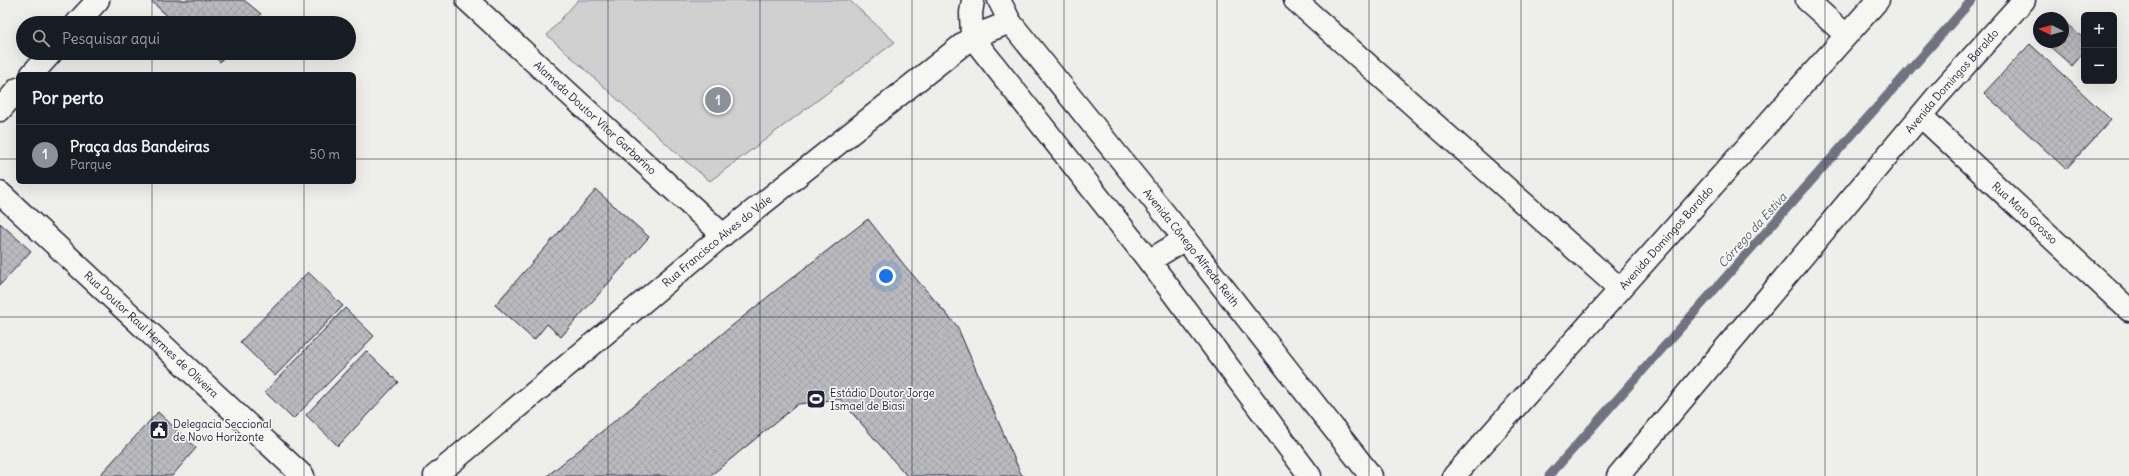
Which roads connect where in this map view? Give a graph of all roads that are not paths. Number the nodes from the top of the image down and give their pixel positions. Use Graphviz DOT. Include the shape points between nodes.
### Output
graph roads {
  1 [pos="98,0"];
  2 [pos="467,0"];
  3 [pos="972,0"];
  4 [pos="999,0"];
  5 [pos="1295,0"];
  6 [pos="1807,0"];
  7 [pos="1878,0"];
  8 [pos="2024,0"];
  9 [pos="83,16"];
  10 [pos="1010,22"];
  11 [pos="1846,36"];
  12 [pos="972,37"];
  13 [pos="45,60"];
  14 [pos="34,72"];
  15 [pos="16,91"];
  16 [pos="0,110"];
  17 [pos="1921,116"];
  18 [pos="0,193"];
  19 [pos="723,235"];
  20 [pos="1184,239"];
  21 [pos="1149,262"];
  22 [pos="1620,289"];
  23 [pos="2129,310"];
  24 [pos="303,476"];
  25 [pos="435,476"];
  26 [pos="1310,476"];
  27 [pos="1371,476"];
  28 [pos="1454,476"];
  29 [pos="1618,476"];
  1 -- 9 [label="main road"];
  2 -- 19 [label="main road, Alameda Doutor Vitor Garbarino"];
  3 -- 12 [label="main road"];
  4 -- 10 [label="main road, Avenida Cônego Alfredo Reith"];
  5 -- 22 [label="main road"];
  6 -- 11 [label="main road"];
  7 -- 11 [label="main road, Avenida Domingos Baraldo"];
  8 -- 17 [label="main road, Avenida Domingos Baraldo"];
  10 -- 12 [label="main road, Rua Francisco Alves do Vale"];
  10 -- 20 [label="main road, Avenida Cônego Alfredo Reith"];
  11 -- 22 [label="main road, Avenida Domingos Baraldo"];
  12 -- 19 [label="main road, Rua Francisco Alves do Vale"];
  12 -- 21 [label="main road"];
  13 -- 14 [label="main road"];
  15 -- 16 [label="main road"];
  17 -- 23 [label="main road, Rua Mato Grosso"];
  17 -- 29 [label="main road, Avenida Domingos Baraldo"];
  18 -- 24 [label="main road, Rua Doutor Raul Hermes de Oliveira"];
  19 -- 25 [label="main road, Rua Francisco Alves do Vale"];
  20 -- 21 [label="main road"];
  20 -- 27 [label="main road, Avenida Cônego Alfredo Reith"];
  21 -- 26 [label="main road"];
  22 -- 28 [label="main road, Avenida Domingos Baraldo"];
}
